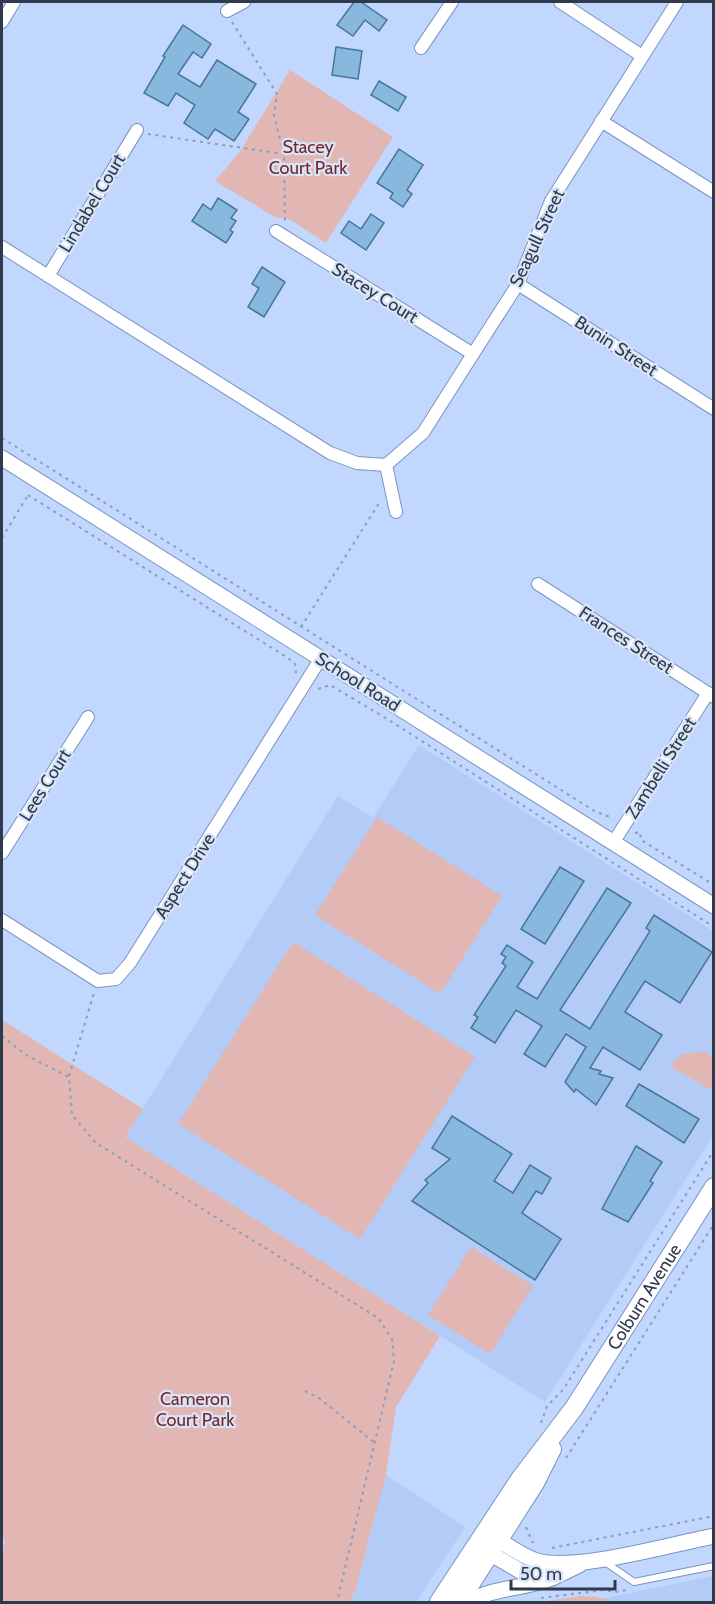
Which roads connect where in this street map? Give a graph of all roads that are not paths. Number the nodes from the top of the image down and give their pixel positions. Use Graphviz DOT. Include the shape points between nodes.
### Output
graph roads {
  1 [pos="14,2"];
  2 [pos="244,2"];
  3 [pos="452,2"];
  4 [pos="560,2"];
  5 [pos="677,2"];
  6 [pos="227,11"];
  7 [pos="2,22"];
  8 [pos="421,48"];
  9 [pos="642,56"];
  10 [pos="601,121"];
  11 [pos="137,130"];
  12 [pos="714,192"];
  13 [pos="276,231"];
  14 [pos="2,247"];
  15 [pos="48,276"];
  16 [pos="518,284"];
  17 [pos="473,354"];
  18 [pos="714,409"];
  19 [pos="2,458"];
  20 [pos="386,465"];
  21 [pos="396,512"];
  22 [pos="538,584"];
  23 [pos="321,658"];
  24 [pos="711,695"];
  25 [pos="88,717"];
  26 [pos="613,843"];
  27 [pos="2,853"];
  28 [pos="714,906"];
  29 [pos="2,920"];
  30 [pos="714,1187"];
  31 [pos="714,1536"];
  32 [pos="488,1543"];
  33 [pos="601,1559"];
  34 [pos="584,1562"];
  35 [pos="714,1566"];
  36 [pos="552,1578"];
  37 [pos="439,1602"];
  38 [pos="459,1602"];
  39 [pos="468,1602"];
  1 -- 7 [label="street"];
  2 -- 6 [label="street"];
  3 -- 8 [label="street"];
  4 -- 9 [label="street"];
  5 -- 9 [label="street, Seagull Street"];
  9 -- 10 [label="street, Seagull Street"];
  10 -- 12 [label="street"];
  10 -- 16 [label="street, Seagull Street" via="551,201"];
  11 -- 15 [label="street, Lindabel Court"];
  13 -- 17 [label="street, Stacey Court"];
  14 -- 15 [label="street"];
  15 -- 20 [label="street" via="330,453 357,463"];
  16 -- 17 [label="street, Seagull Street"];
  16 -- 18 [label="street, Bunin Street"];
  17 -- 20 [label="street, Seagull Street" via="423,434"];
  19 -- 23 [label="street, School Road"];
  20 -- 21 [label="street"];
  22 -- 24 [label="street, Frances Street"];
  23 -- 26 [label="street, School Road"];
  23 -- 29 [label="street, Aspect Drive" via="130,963 116,979 98,981"];
  24 -- 26 [label="street, Zambelli Street"];
  25 -- 27 [label="street, Lees Court"];
  26 -- 28 [label="street, School Road"];
  30 -- 32 [label="main road, Colburn Avenue" via="574,1408 520,1479"];
  31 -- 33 [label="street"];
  32 -- 34 [label="street" via="539,1562"];
  32 -- 36 [label="street" via="527,1575"];
  32 -- 37 [label="main road, Colburn Avenue"];
  32 -- 38 [label="main road, Colburn Avenue"];
  33 -- 34 [label="street"];
  33 -- 35 [label="lane" via="634,1582"];
  34 -- 36 [label="street"];
  36 -- 39 [label="street" via="530,1586 498,1590"];
}
